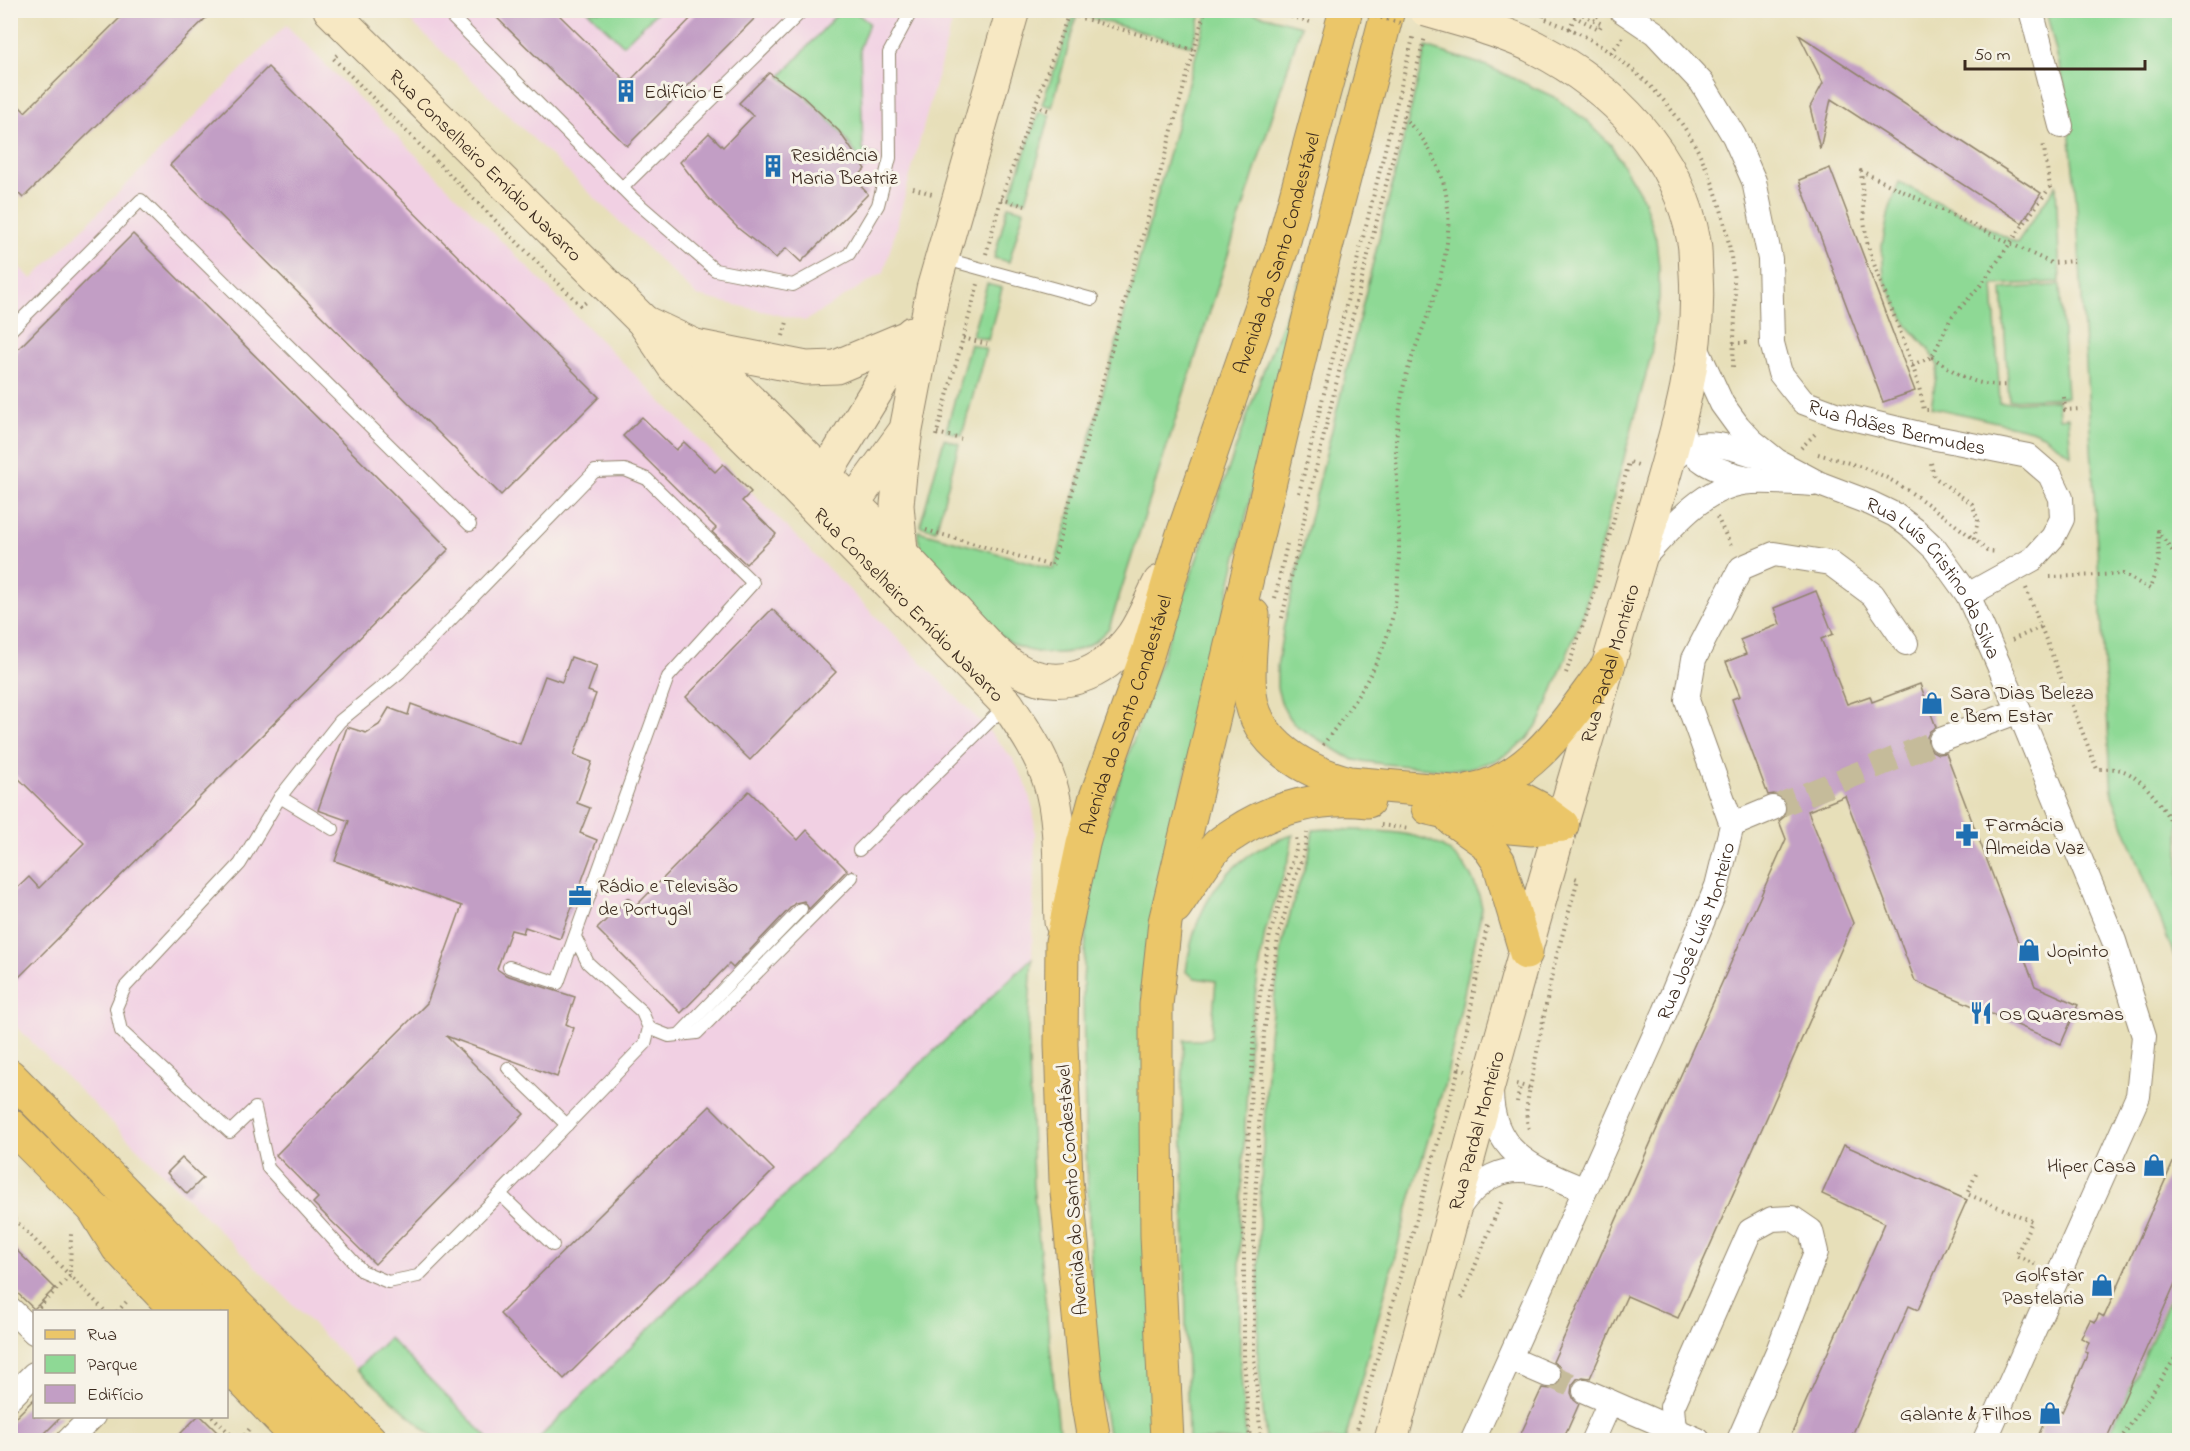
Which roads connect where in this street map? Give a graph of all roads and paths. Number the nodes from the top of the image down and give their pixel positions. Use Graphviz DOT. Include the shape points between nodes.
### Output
graph roads {
  1 [pos="445,10"];
  2 [pos="803,10"];
  3 [pos="912,10"];
  4 [pos="1070,10"];
  5 [pos="1080,10"];
  6 [pos="1205,10"];
  7 [pos="1268,10"];
  8 [pos="1388,10"];
  9 [pos="1545,10"];
  10 [pos="1579,10"];
  11 [pos="1622,10"];
  12 [pos="2031,10"];
  13 [pos="330,11"];
  14 [pos="1014,12"];
  15 [pos="1533,14"];
  16 [pos="1543,17"];
  17 [pos="1343,20"];
  18 [pos="1422,24"];
  19 [pos="1569,29"];
  20 [pos="1194,50"];
  21 [pos="1035,106"];
  22 [pos="1051,111"];
  23 [pos="1403,116"];
  24 [pos="2052,134"];
  25 [pos="1427,145"];
  26 [pos="622,188"];
  27 [pos="1001,199"];
  28 [pos="1025,206"];
  29 [pos="2011,245"];
  30 [pos="941,257"];
  31 [pos="2074,261"];
  32 [pos="982,268"];
  33 [pos="933,289"];
  34 [pos="1092,299"];
  35 [pos="643,321"];
  36 [pos="10,331"];
  37 [pos="910,336"];
  38 [pos="963,338"];
  39 [pos="987,344"];
  40 [pos="1695,345"];
  41 [pos="695,346"];
  42 [pos="1932,357"];
  43 [pos="1912,365"];
  44 [pos="1733,372"];
  45 [pos="2008,385"];
  46 [pos="2064,397"];
  47 [pos="2082,409"];
  48 [pos="1932,411"];
  49 [pos="1682,412"];
  50 [pos="926,435"];
  51 [pos="961,440"];
  52 [pos="1688,448"];
  53 [pos="1779,463"];
  54 [pos="1665,474"];
  55 [pos="825,475"];
  56 [pos="1297,500"];
  57 [pos="836,508"];
  58 [pos="1714,513"];
  59 [pos="470,525"];
  60 [pos="1274,528"];
  61 [pos="935,533"];
  62 [pos="1182,537"];
  63 [pos="1974,539"];
  64 [pos="1731,545"];
  65 [pos="901,552"];
  66 [pos="2180,561"];
  67 [pos="1639,563"];
  68 [pos="2041,579"];
  69 [pos="1968,594"];
  70 [pos="1274,607"];
  71 [pos="1282,618"];
  72 [pos="2041,627"];
  73 [pos="1906,643"];
  74 [pos="1608,666"];
  75 [pos="1563,681"];
  76 [pos="1007,704"];
  77 [pos="2019,711"];
  78 [pos="1941,740"];
  79 [pos="1313,741"];
  80 [pos="1332,752"];
  81 [pos="280,797"];
  82 [pos="1443,801"];
  83 [pos="1773,808"];
  84 [pos="1301,815"];
  85 [pos="1562,825"];
  86 [pos="1732,825"];
  87 [pos="333,829"];
  88 [pos="2180,841"];
  89 [pos="859,850"];
  90 [pos="852,877"];
  91 [pos="801,909"];
  92 [pos="1165,922"];
  93 [pos="575,937"];
  94 [pos="1062,942"];
  95 [pos="1526,953"];
  96 [pos="509,967"];
  97 [pos="649,1028"];
  98 [pos="679,1035"];
  99 [pos="508,1068"];
  100 [pos="1458,1068"];
  101 [pos="10,1076"];
  102 [pos="1492,1077"];
  103 [pos="10,1125"];
  104 [pos="567,1125"];
  105 [pos="1976,1174"];
  106 [pos="1555,1177"];
  107 [pos="1584,1190"];
  108 [pos="500,1194"];
  109 [pos="94,1209"];
  110 [pos="1454,1214"];
  111 [pos="10,1215"];
  112 [pos="71,1234"];
  113 [pos="553,1245"];
  114 [pos="2059,1275"];
  115 [pos="70,1276"];
  116 [pos="10,1308"];
  117 [pos="36,1310"];
  118 [pos="105,1310"];
  119 [pos="177,1310"];
  120 [pos="203,1310"];
  121 [pos="33,1331"];
  122 [pos="228,1336"];
  123 [pos="2180,1351"];
  124 [pos="1511,1359"];
  125 [pos="228,1365"];
  126 [pos="33,1375"];
  127 [pos="1548,1375"];
  128 [pos="321,1389"];
  129 [pos="1585,1391"];
  130 [pos="10,1398"];
  131 [pos="1610,1402"];
  132 [pos="91,1418"];
  133 [pos="214,1418"];
  134 [pos="1674,1430"];
  135 [pos="69,1440"];
  136 [pos="236,1440"];
  137 [pos="300,1440"];
  138 [pos="332,1440"];
  139 [pos="370,1440"];
  140 [pos="384,1440"];
  141 [pos="1094,1440"];
  142 [pos="1167,1440"];
  143 [pos="1250,1440"];
  144 [pos="1261,1440"];
  145 [pos="1354,1440"];
  146 [pos="1391,1440"];
  147 [pos="1473,1440"];
  148 [pos="1593,1440"];
  149 [pos="1698,1440"];
  150 [pos="1739,1440"];
  151 [pos="1985,1440"];
  152 [pos="2120,1440"];
  1 -- 26 [label="lane"];
  2 -- 26 [label="lane"];
  3 -- 26 [label="lane" via="889,53 890,158 878,205 849,254 793,285 716,270"];
  4 -- 21 [label="path"];
  5 -- 20 [label="path" via="1078,17"];
  6 -- 20 [label="path"];
  7 -- 17 [label="path"];
  8 -- 60 [label="main road" via="1322,263"];
  9 -- 16 [label="path"];
  10 -- 19 [label="path" via="1602,24 1599,29 1575,17"];
  11 -- 69 [label="street, Rua Adães Bermudes" via="1655,33 1702,82 1734,136 1755,182 1770,260 1772,343 1780,374 1803,402 1835,414 1935,438 2028,456 2050,475 2061,498 2062,519 2053,537 2033,559"];
  12 -- 24 [label="street"];
  13 -- 35 [label="street, Rua Conselheiro Emídio Navarro"];
  14 -- 30 [label="street"];
  15 -- 16 [label="path"];
  16 -- 19 [label="path"];
  17 -- 62 [label="main road, Avenida do Santo Condestável" via="1282,248"];
  18 -- 23 [label="path"];
  18 -- 40 [label="street, Rua Pardal Monteiro, bridge" via="1478,25 1532,45 1569,66 1633,119 1658,151 1681,195 1694,242 1698,296"];
  18 -- 56 [label="path"];
  19 -- 44 [label="path" via="1586,36 1655,89 1690,135 1708,169 1727,225 1735,285"];
  20 -- 61 [label="path" via="1052,566"];
  21 -- 22 [label="path"];
  21 -- 27 [label="path"];
  23 -- 25 [label="path"];
  23 -- 71 [label="path"];
  24 -- 29 [label="path" via="2050,187"];
  27 -- 28 [label="path"];
  27 -- 32 [label="path"];
  29 -- 31 [label="path" via="2051,263"];
  29 -- 42 [label="path" via="1951,318"];
  29 -- 43 [label="path" via="1861,171 1868,246"];
  30 -- 32 [label="lane"];
  30 -- 33 [label="street"];
  32 -- 34 [label="lane"];
  32 -- 38 [label="path"];
  33 -- 37 [label="street"];
  33 -- 50 [label="street"];
  35 -- 41 [label="street, Rua Conselheiro Emídio Navarro"];
  35 -- 57 [label="street, Rua Conselheiro Emídio Navarro" via="674,367"];
  36 -- 59 [label="lane" via="141,200"];
  37 -- 41 [label="street" via="836,367 806,368"];
  37 -- 55 [label="street"];
  38 -- 39 [label="path"];
  38 -- 50 [label="path"];
  40 -- 49 [label="street, Rua Pardal Monteiro"];
  40 -- 53 [label="street" via="1719,399 1735,423"];
  41 -- 55 [label="street, Rua Conselheiro Emídio Navarro"];
  42 -- 43 [label="path"];
  42 -- 45 [label="path" via="1976,383"];
  43 -- 48 [label="path" via="1924,410"];
  46 -- 47 [label="path" via="2065,410"];
  49 -- 52 [label="street" via="1681,427"];
  49 -- 54 [label="street, Rua Pardal Monteiro"];
  50 -- 51 [label="path"];
  50 -- 57 [label="street"];
  50 -- 65 [label="street" via="897,505"];
  52 -- 53 [label="street" via="1716,444"];
  52 -- 54 [label="street" via="1670,463"];
  53 -- 63 [label="path" via="1863,468 1917,496"];
  53 -- 67 [label="street" via="1751,482 1712,494 1691,509"];
  53 -- 69 [label="street, Rua Luís Cristino da Silva" via="1895,515 1935,549"];
  54 -- 67 [label="street, Rua Pardal Monteiro"];
  54 -- 75 [label="path" via="1629,462 1594,594"];
  55 -- 57 [label="street, Rua Conselheiro Emídio Navarro"];
  57 -- 65 [label="street, Rua Conselheiro Emídio Navarro"];
  57 -- 76 [label="street, Rua Conselheiro Emídio Navarro"];
  58 -- 64 [label="path"];
  60 -- 70 [label="path"];
  60 -- 82 [label="main road" via="1250,651 1250,694 1257,717 1270,738 1286,755 1329,778"];
  60 -- 92 [label="main road"];
  62 -- 65 [label="street, Rua Conselheiro Emídio Navarro" via="1134,633 1116,657 1071,680 1047,680 1012,667"];
  62 -- 94 [label="main road, Avenida do Santo Condestável" via="1148,652 1095,800"];
  66 -- 68 [label="path" via="2158,531 2159,560 2150,589 2123,574"];
  67 -- 74 [label="street, Rua Pardal Monteiro"];
  69 -- 77 [label="street, Rua Luís Cristino da Silva"];
  72 -- 88 [label="path" via="2097,769 2119,770 2135,777 2166,813"];
  73 -- 86 [label="street, Rua José Luís Monteiro" via="1873,595 1830,563 1774,554 1741,568 1694,659 1687,700"];
  74 -- 82 [label="main road" via="1549,743 1522,766 1485,787"];
  74 -- 85 [label="street, Rua Pardal Monteiro"];
  76 -- 89 [label="lane"];
  76 -- 94 [label="street, Rua Conselheiro Emídio Navarro" via="1033,743 1049,781 1057,824"];
  77 -- 78 [label="street"];
  77 -- 114 [label="street, Rua Luís Cristino da Silva" via="2114,941 2144,1036 2138,1096"];
  79 -- 80 [label="path"];
  81 -- 87 [label="lane"];
  81 -- 93 [label="lane" via="340,721 400,672 594,471 625,470 647,479 753,583 668,676"];
  81 -- 108 [label="lane" via="240,864 125,987 116,1008 122,1031 230,1132 255,1108 268,1168 362,1271 388,1282 418,1275"];
  82 -- 84 [label="main road" via="1318,801"];
  82 -- 85 [label="main road" via="1520,798"];
  82 -- 95 [label="main road" via="1464,826 1486,843 1499,862"];
  83 -- 86 [label="street"];
  84 -- 92 [label="main road" via="1270,814 1218,844"];
  84 -- 143 [label="path" via="1297,847 1269,934 1254,1030 1244,1221 1244,1359"];
  84 -- 144 [label="path" via="1304,852 1278,938 1264,1033 1254,1221 1254,1358"];
  85 -- 95 [label="street, Rua Pardal Monteiro"];
  86 -- 107 [label="street, Rua José Luís Monteiro" via="1717,886"];
  90 -- 98 [label="lane" via="697,1033"];
  91 -- 98 [label="lane"];
  92 -- 142 [label="main road" via="1156,1005 1156,1119 1157,1236"];
  93 -- 96 [label="lane" via="558,983"];
  93 -- 97 [label="lane" via="588,963 642,1012"];
  94 -- 141 [label="main road, Avenida do Santo Condestável" via="1066,1181"];
  95 -- 102 [label="street, Rua Pardal Monteiro"];
  97 -- 98 [label="lane" via="669,1036"];
  97 -- 104 [label="lane" via="645,1044"];
  99 -- 104 [label="lane"];
  100 -- 145 [label="path"];
  101 -- 128 [label="main road"];
  102 -- 106 [label="street" via="1491,1109 1498,1132 1516,1155"];
  102 -- 110 [label="street, Rua Pardal Monteiro"];
  103 -- 109 [label="main road"];
  104 -- 108 [label="lane"];
  105 -- 114 [label="path" via="1967,1194 2032,1221 2016,1256"];
  106 -- 107 [label="street"];
  106 -- 110 [label="street" via="1505,1170 1468,1193"];
  107 -- 124 [label="street, Rua José Luís Monteiro"];
  108 -- 113 [label="lane"];
  109 -- 119 [label="main road" via="118,1248"];
  109 -- 120 [label="main road" via="130,1236"];
  110 -- 146 [label="street, Rua Pardal Monteiro"];
  111 -- 115 [label="path"];
  112 -- 115 [label="path"];
  114 -- 151 [label="street, Rua Luís Cristino da Silva"];
  115 -- 117 [label="path"];
  115 -- 118 [label="path"];
  116 -- 121 [label="street"];
  122 -- 138 [label="main road"];
  123 -- 152 [label="path"];
  124 -- 127 [label="street"];
  124 -- 147 [label="street, Rua José Luís Monteiro"];
  125 -- 137 [label="main road"];
  126 -- 130 [label="street"];
  128 -- 139 [label="main road"];
  128 -- 140 [label="main road"];
  129 -- 131 [label="street"];
  131 -- 134 [label="street"];
  131 -- 148 [label="street"];
  132 -- 135 [label="street"];
  133 -- 136 [label="path"];
  134 -- 149 [label="street"];
  134 -- 150 [label="street" via="1672,1407 1750,1231 1772,1219 1792,1218 1811,1231 1816,1252"];
}
